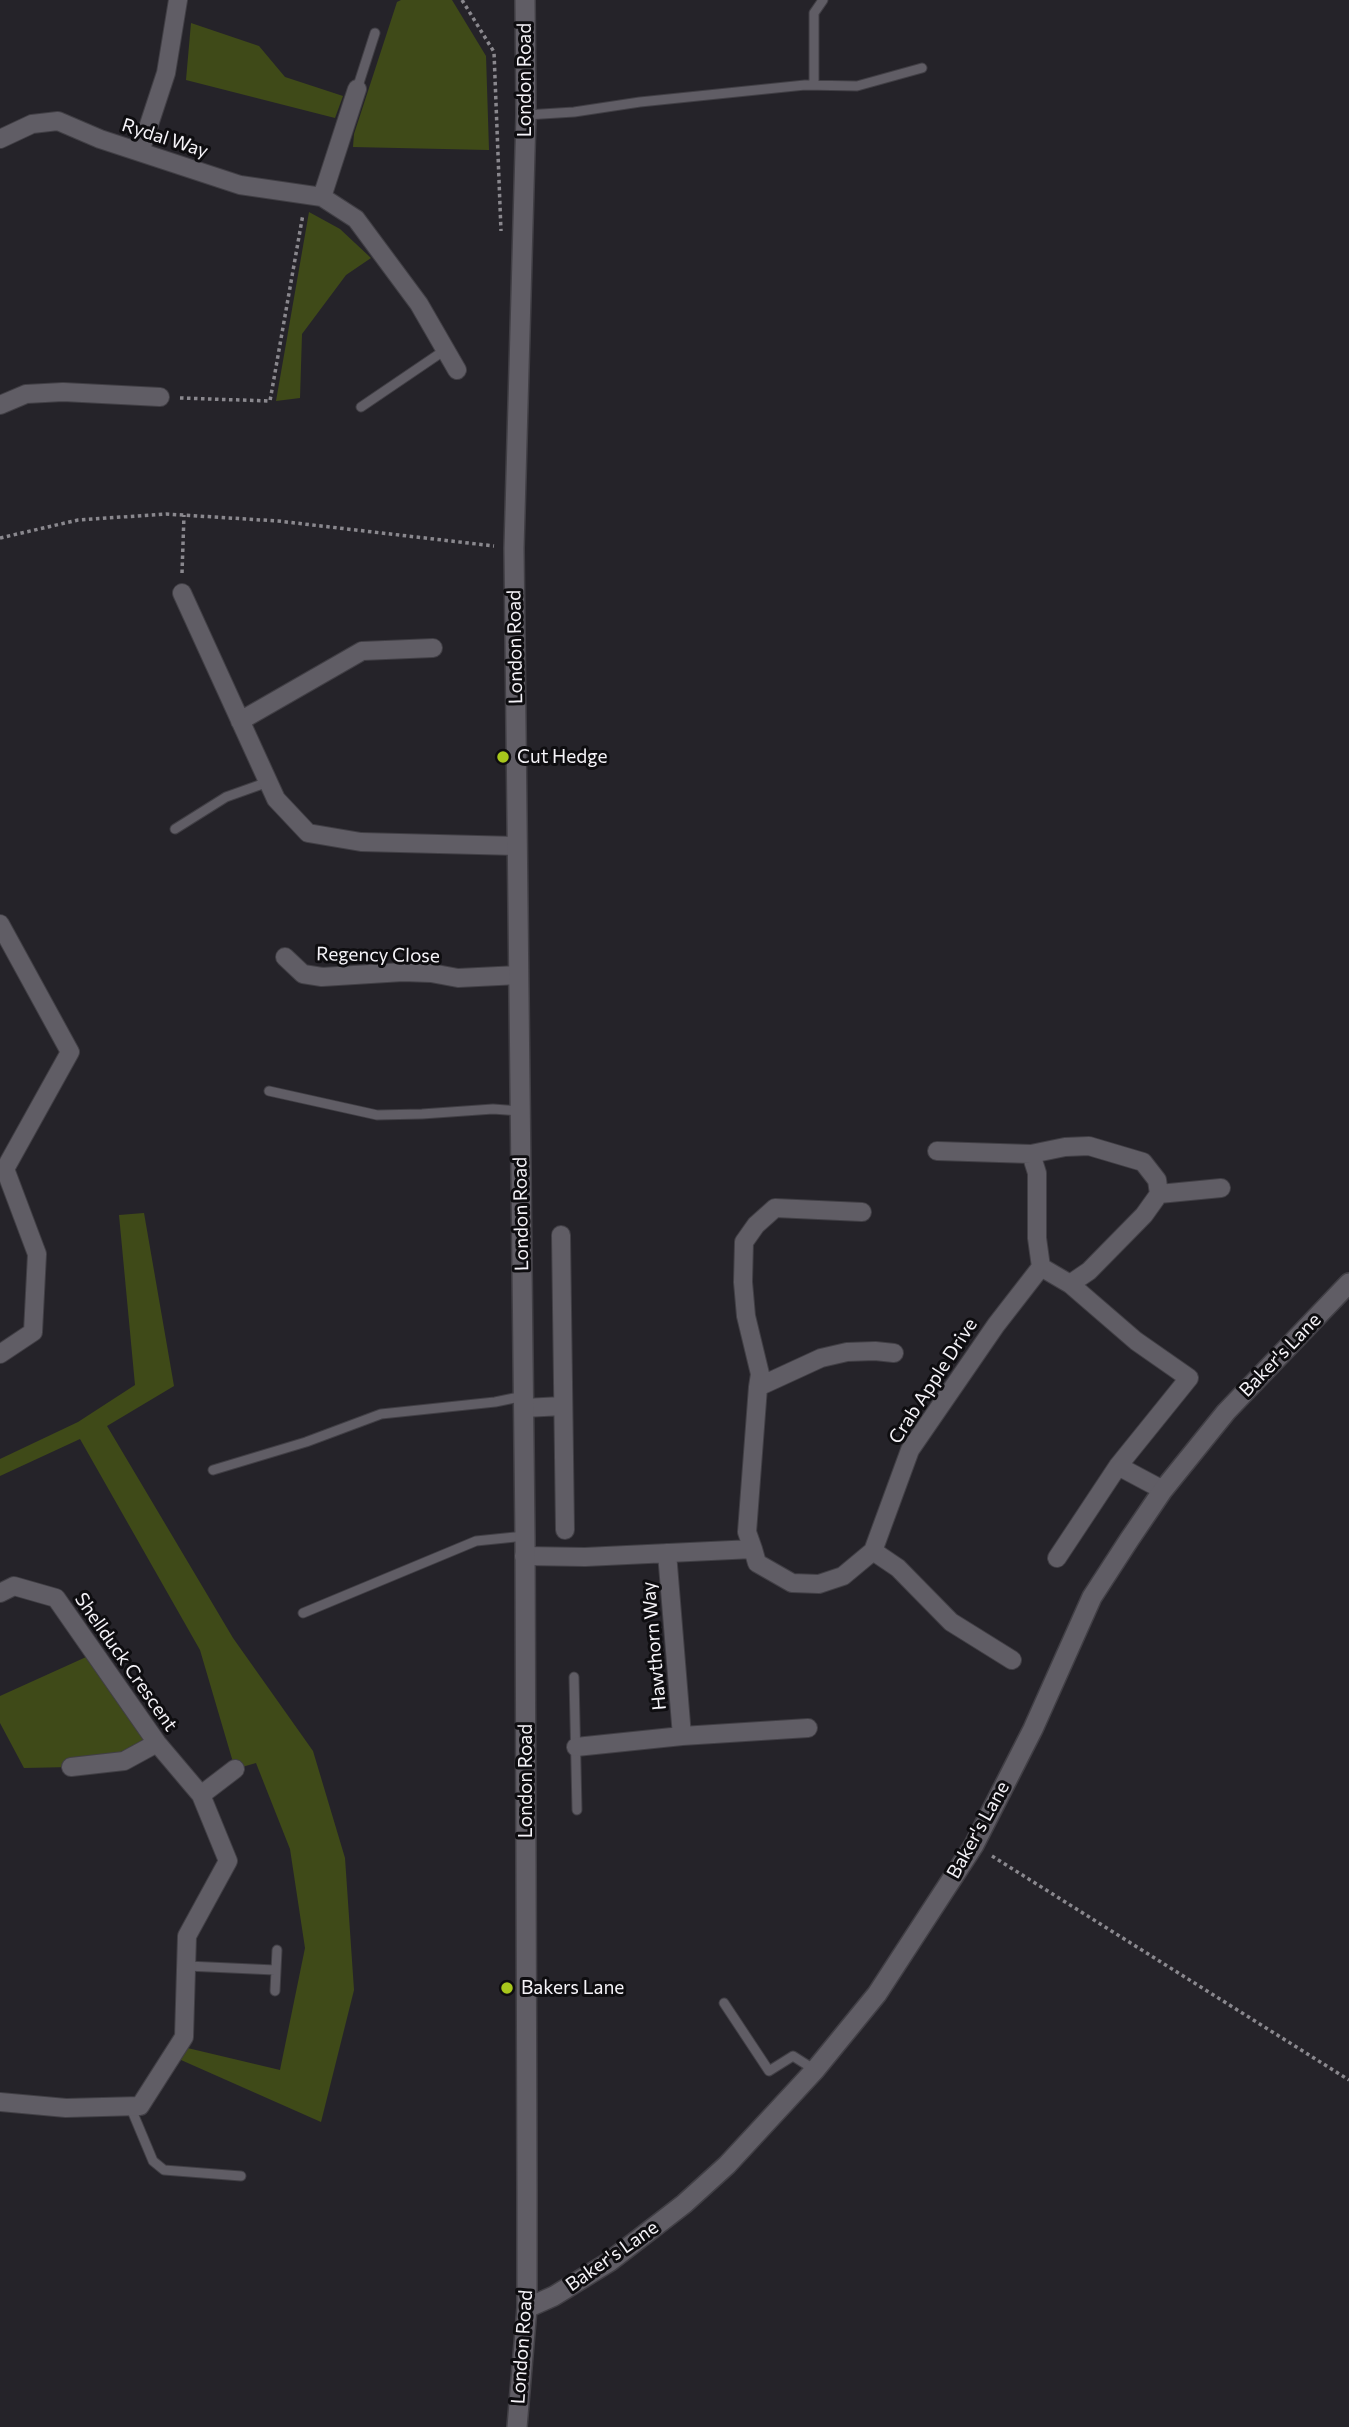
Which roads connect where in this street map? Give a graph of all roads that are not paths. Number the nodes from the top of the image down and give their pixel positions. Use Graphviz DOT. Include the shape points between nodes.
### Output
graph roads {
  1 [pos="178,0"];
  2 [pos="525,0"];
  3 [pos="823,0"];
  4 [pos="375,33"];
  5 [pos="922,68"];
  6 [pos="814,85"];
  7 [pos="357,89"];
  8 [pos="526,115"];
  9 [pos="0,139"];
  10 [pos="139,152"];
  11 [pos="314,196"];
  12 [pos="446,350"];
  13 [pos="457,370"];
  14 [pos="160,397"];
  15 [pos="0,405"];
  16 [pos="361,407"];
  17 [pos="182,593"];
  18 [pos="433,648"];
  19 [pos="240,721"];
  20 [pos="268,782"];
  21 [pos="175,829"];
  22 [pos="517,846"];
  23 [pos="0,924"];
  24 [pos="285,957"];
  25 [pos="519,975"];
  26 [pos="269,1091"];
  27 [pos="520,1111"];
  28 [pos="937,1152"];
  29 [pos="1031,1154"];
  30 [pos="3,1169"];
  31 [pos="1221,1188"];
  32 [pos="1160,1194"];
  33 [pos="862,1212"];
  34 [pos="561,1235"];
  35 [pos="1041,1267"];
  36 [pos="1349,1283"];
  37 [pos="1070,1284"];
  38 [pos="894,1353"];
  39 [pos="0,1354"];
  40 [pos="758,1387"];
  41 [pos="524,1402"];
  42 [pos="563,1406"];
  43 [pos="1118,1466"];
  44 [pos="213,1471"];
  45 [pos="1163,1490"];
  46 [pos="565,1530"];
  47 [pos="525,1546"];
  48 [pos="753,1549"];
  49 [pos="873,1551"];
  50 [pos="667,1553"];
  51 [pos="1057,1558"];
  52 [pos="0,1593"];
  53 [pos="303,1613"];
  54 [pos="1012,1660"];
  55 [pos="574,1677"];
  56 [pos="808,1728"];
  57 [pos="682,1735"];
  58 [pos="157,1743"];
  59 [pos="576,1747"];
  60 [pos="71,1767"];
  61 [pos="235,1769"];
  62 [pos="201,1795"];
  63 [pos="577,1810"];
  64 [pos="277,1950"];
  65 [pos="187,1966"];
  66 [pos="275,1970"];
  67 [pos="275,1991"];
  68 [pos="724,2003"];
  69 [pos="815,2070"];
  70 [pos="0,2102"];
  71 [pos="130,2106"];
  72 [pos="241,2176"];
  73 [pos="527,2308"];
  74 [pos="517,2427"];
  1 -- 10 [label="street" via="166,73"];
  2 -- 8 [label="street, London Road"];
  3 -- 6 [label="lane" via="814,13"];
  4 -- 7 [label="lane"];
  5 -- 6 [label="lane" via="857,86"];
  6 -- 8 [label="lane"];
  7 -- 11 [label="street"];
  8 -- 22 [label="street, London Road" via="514,548"];
  9 -- 10 [label="street, Rydal Way" via="32,124 58,121"];
  10 -- 11 [label="street, Rydal Way" via="240,185"];
  11 -- 12 [label="street, Rydal Way" via="356,219 419,304"];
  12 -- 13 [label="street, Rydal Way"];
  12 -- 16 [label="lane"];
  14 -- 15 [label="street" via="39,393"];
  17 -- 19 [label="street"];
  18 -- 19 [label="street" via="362,651"];
  19 -- 20 [label="street"];
  20 -- 21 [label="lane" via="226,797"];
  20 -- 22 [label="street" via="276,799 308,833 361,842"];
  22 -- 25 [label="street, London Road"];
  23 -- 30 [label="street" via="70,1052"];
  24 -- 25 [label="street, Regency Close" via="303,974 322,977 403,972 457,978"];
  25 -- 27 [label="street, London Road"];
  26 -- 27 [label="lane" via="377,1115 493,1108"];
  27 -- 41 [label="street, London Road"];
  28 -- 29 [label="street"];
  29 -- 32 [label="street" via="1089,1146 1143,1162 1157,1180"];
  29 -- 35 [label="street" via="1037,1173"];
  30 -- 39 [label="street" via="37,1254 33,1332"];
  31 -- 32 [label="street"];
  32 -- 37 [label="street" via="1089,1271"];
  33 -- 40 [label="street" via="775,1208 744,1242 746,1316 760,1374"];
  34 -- 42 [label="street"];
  35 -- 37 [label="street"];
  35 -- 49 [label="street, Crab Apple Drive" via="910,1450"];
  36 -- 45 [label="street, Baker's Lane" via="1226,1412"];
  37 -- 43 [label="street" via="1136,1341 1189,1378"];
  38 -- 40 [label="street" via="847,1352"];
  40 -- 48 [label="street" via="747,1532"];
  41 -- 42 [label="street"];
  41 -- 44 [label="lane" via="381,1414"];
  41 -- 47 [label="street, London Road"];
  42 -- 46 [label="street"];
  43 -- 45 [label="street"];
  43 -- 51 [label="street"];
  45 -- 69 [label="street, Baker's Lane" via="1092,1597 974,1845 877,1994"];
  47 -- 50 [label="street" via="585,1557"];
  47 -- 53 [label="lane" via="476,1541"];
  47 -- 73 [label="street, London Road"];
  48 -- 49 [label="street" via="757,1563 792,1583 819,1584 843,1576"];
  48 -- 50 [label="street"];
  49 -- 54 [label="street" via="898,1568 951,1622"];
  50 -- 57 [label="street, Hawthorn Way"];
  52 -- 58 [label="street, Shellduck Crescent" via="14,1586 56,1598"];
  55 -- 59 [label="lane"];
  56 -- 57 [label="street, Hawthorn Way"];
  57 -- 59 [label="street, Hawthorn Way"];
  58 -- 60 [label="street" via="124,1761"];
  58 -- 62 [label="street, Shellduck Crescent"];
  59 -- 63 [label="lane"];
  61 -- 62 [label="street"];
  62 -- 65 [label="street, Shellduck Crescent" via="228,1861 187,1936"];
  64 -- 66 [label="lane"];
  65 -- 66 [label="lane"];
  65 -- 71 [label="street" via="184,2037 141,2106"];
  66 -- 67 [label="lane"];
  68 -- 69 [label="lane" via="769,2071 793,2056"];
  69 -- 73 [label="street, Baker's Lane" via="684,2204 609,2262"];
  70 -- 71 [label="street" via="66,2108"];
  71 -- 72 [label="lane" via="153,2161 164,2170"];
  73 -- 74 [label="street, London Road"];
}
